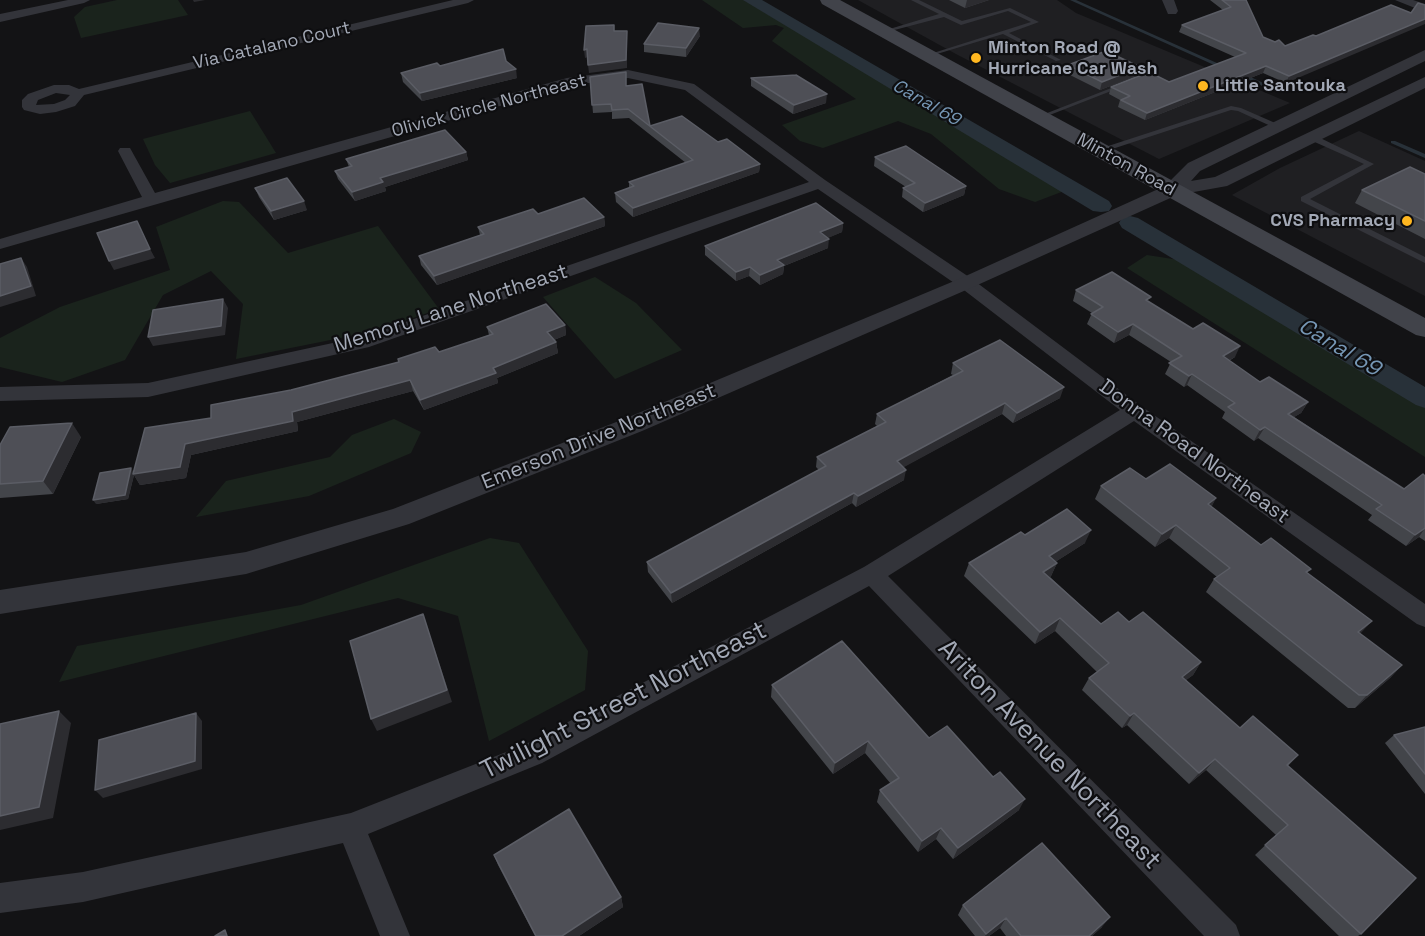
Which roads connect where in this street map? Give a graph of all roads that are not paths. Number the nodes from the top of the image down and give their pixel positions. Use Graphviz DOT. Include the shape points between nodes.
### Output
graph roads {
  1 [pos="84,0"];
  2 [pos="468,0"];
  3 [pos="828,0"];
  4 [pos="914,0"];
  5 [pos="1401,0"];
  6 [pos="54,3"];
  7 [pos="1425,8"];
  8 [pos="943,15"];
  9 [pos="0,18"];
  10 [pos="885,32"];
  11 [pos="1003,32"];
  12 [pos="1425,55"];
  13 [pos="929,56"];
  14 [pos="1058,60"];
  15 [pos="1126,84"];
  16 [pos="1423,84"];
  17 [pos="77,93"];
  18 [pos="1040,117"];
  19 [pos="1278,126"];
  20 [pos="1311,138"];
  21 [pos="1100,150"];
  22 [pos="125,151"];
  23 [pos="820,183"];
  24 [pos="1172,190"];
  25 [pos="151,199"];
  26 [pos="0,244"];
  27 [pos="1425,260"];
  28 [pos="966,283"];
  29 [pos="1425,329"];
  30 [pos="0,394"];
  31 [pos="1134,411"];
  32 [pos="872,574"];
  33 [pos="0,602"];
  34 [pos="1425,617"];
  35 [pos="351,827"];
  36 [pos="0,898"];
  37 [pos="395,936"];
  38 [pos="1226,936"];
  1 -- 6 [label="street"];
  2 -- 17 [label="street, Via Catalano Court"];
  3 -- 10 [label="main road, Minton Road"];
  4 -- 8 [label="lane"];
  5 -- 7 [label="street"];
  6 -- 9 [label="street"];
  8 -- 10 [label="lane"];
  8 -- 11 [label="lane" via="961,23 1008,9 1036,21"];
  10 -- 13 [label="main road, Minton Road"];
  11 -- 13 [label="lane"];
  11 -- 14 [label="lane"];
  12 -- 19 [label="street"];
  13 -- 18 [label="main road, Minton Road"];
  15 -- 18 [label="lane"];
  16 -- 20 [label="street"];
  18 -- 21 [label="main road, Minton Road"];
  19 -- 21 [label="lane" via="1231,108"];
  19 -- 24 [label="street" via="1194,167"];
  20 -- 24 [label="street" via="1220,182"];
  20 -- 27 [label="lane" via="1371,164 1304,199"];
  21 -- 24 [label="main road, Minton Road"];
  22 -- 25 [label="street"];
  23 -- 25 [label="street, Olivick Circle Northeast" via="689,87 628,74 572,81"];
  23 -- 28 [label="street, Olivick Circle Northeast"];
  23 -- 30 [label="street, Memory Lane Northeast" via="369,341 148,390"];
  24 -- 28 [label="street, Emerson Drive Northeast"];
  24 -- 29 [label="main road, Minton Road"];
  25 -- 26 [label="street, Olivick Circle Northeast"];
  28 -- 31 [label="street, Donna Road Northeast"];
  28 -- 33 [label="street, Emerson Drive Northeast" via="633,425 400,517 246,563"];
  31 -- 32 [label="street, Twilight Street Northeast"];
  31 -- 34 [label="street, Donna Road Northeast"];
  32 -- 35 [label="street, Twilight Street Northeast" via="533,754"];
  32 -- 38 [label="street, Ariton Avenue Northeast"];
  35 -- 36 [label="street, Twilight Street Northeast" via="83,887"];
  35 -- 37 [label="street"];
}
